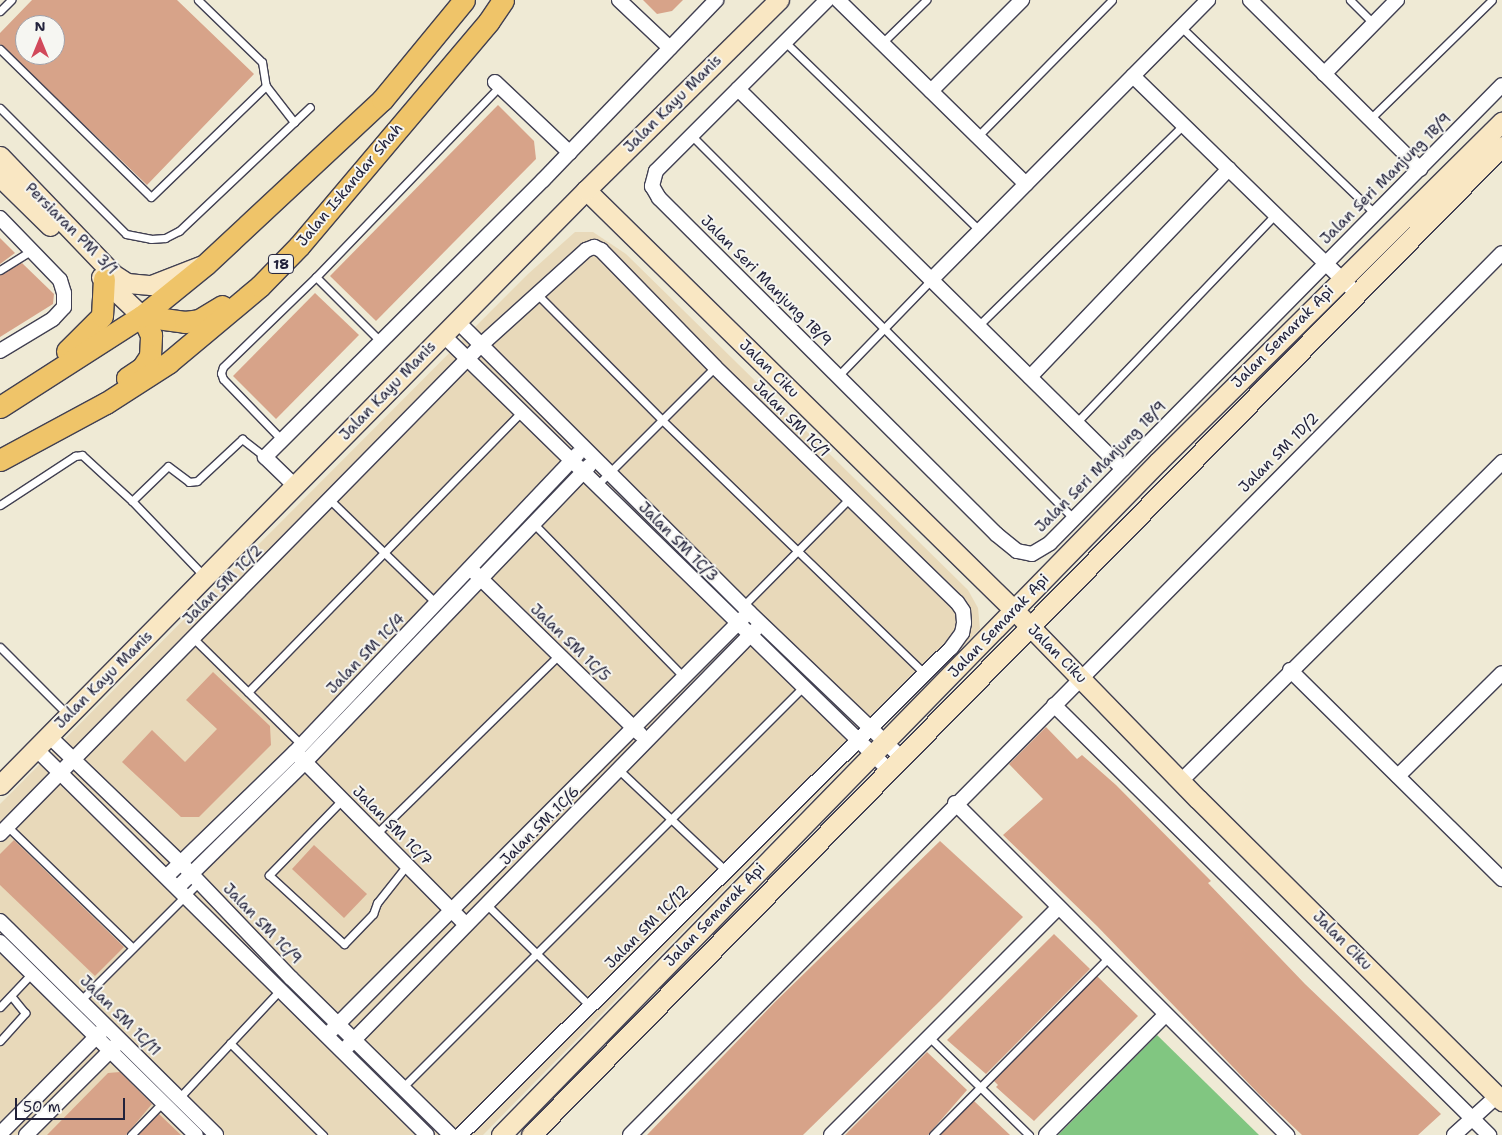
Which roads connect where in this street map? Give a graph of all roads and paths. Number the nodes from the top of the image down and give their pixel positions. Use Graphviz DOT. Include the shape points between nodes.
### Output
graph roads {
  1 [pos="11,0"];
  2 [pos="198,0"];
  3 [pos="464,0"];
  4 [pos="503,0"];
  5 [pos="619,0"];
  6 [pos="716,0"];
  7 [pos="778,0"];
  8 [pos="827,0"];
  9 [pos="838,0"];
  10 [pos="926,0"];
  11 [pos="1022,0"];
  12 [pos="1112,0"];
  13 [pos="1208,0"];
  14 [pos="1250,0"];
  15 [pos="1350,0"];
  16 [pos="1397,0"];
  17 [pos="1492,0"];
  18 [pos="0,11"];
  19 [pos="1374,24"];
  20 [pos="1181,27"];
  21 [pos="785,42"];
  22 [pos="882,43"];
  23 [pos="670,48"];
  24 [pos="0,49"];
  25 [pos="1324,74"];
  26 [pos="1133,76"];
  27 [pos="498,84"];
  28 [pos="1502,85"];
  29 [pos="266,86"];
  30 [pos="738,89"];
  31 [pos="931,91"];
  32 [pos="310,107"];
  33 [pos="0,108"];
  34 [pos="1370,119"];
  35 [pos="294,122"];
  36 [pos="1502,122"];
  37 [pos="1183,125"];
  38 [pos="692,136"];
  39 [pos="977,136"];
  40 [pos="1502,146"];
  41 [pos="570,153"];
  42 [pos="0,156"];
  43 [pos="1229,169"];
  44 [pos="1420,169"];
  45 [pos="0,177"];
  46 [pos="1026,184"];
  47 [pos="586,190"];
  48 [pos="1276,214"];
  49 [pos="1375,214"];
  50 [pos="0,218"];
  51 [pos="980,231"];
  52 [pos="299,246"];
  53 [pos="31,251"];
  54 [pos="1502,252"];
  55 [pos="1326,263"];
  56 [pos="206,264"];
  57 [pos="0,270"];
  58 [pos="316,277"];
  59 [pos="1342,278"];
  60 [pos="104,279"];
  61 [pos="931,280"];
  62 [pos="537,294"];
  63 [pos="1357,294"];
  64 [pos="142,316"];
  65 [pos="457,321"];
  66 [pos="978,326"];
  67 [pos="883,329"];
  68 [pos="443,334"];
  69 [pos="380,342"];
  70 [pos="481,346"];
  71 [pos="0,352"];
  72 [pos="469,360"];
  73 [pos="715,367"];
  74 [pos="838,376"];
  75 [pos="1030,377"];
  76 [pos="8,402"];
  77 [pos="522,411"];
  78 [pos="662,420"];
  79 [pos="1076,423"];
  80 [pos="281,440"];
  81 [pos="583,448"];
  82 [pos="265,457"];
  83 [pos="0,460"];
  84 [pos="572,460"];
  85 [pos="595,460"];
  86 [pos="1502,462"];
  87 [pos="1123,469"];
  88 [pos="584,472"];
  89 [pos="609,474"];
  90 [pos="597,485"];
  91 [pos="295,486"];
  92 [pos="849,499"];
  93 [pos="330,500"];
  94 [pos="132,501"];
  95 [pos="0,505"];
  96 [pos="1074,519"];
  97 [pos="534,524"];
  98 [pos="383,552"];
  99 [pos="796,552"];
  100 [pos="470,569"];
  101 [pos="206,578"];
  102 [pos="482,580"];
  103 [pos="437,604"];
  104 [pos="746,609"];
  105 [pos="1015,610"];
  106 [pos="734,621"];
  107 [pos="761,623"];
  108 [pos="1030,626"];
  109 [pos="749,636"];
  110 [pos="193,638"];
  111 [pos="0,647"];
  112 [pos="559,655"];
  113 [pos="1290,670"];
  114 [pos="1502,673"];
  115 [pos="925,674"];
  116 [pos="685,678"];
  117 [pos="1082,679"];
  118 [pos="802,688"];
  119 [pos="248,692"];
  120 [pos="1054,705"];
  121 [pos="68,716"];
  122 [pos="870,728"];
  123 [pos="635,729"];
  124 [pos="648,741"];
  125 [pos="856,741"];
  126 [pos="885,741"];
  127 [pos="42,743"];
  128 [pos="298,748"];
  129 [pos="871,755"];
  130 [pos="308,758"];
  131 [pos="73,759"];
  132 [pos="896,765"];
  133 [pos="619,770"];
  134 [pos="60,772"];
  135 [pos="1398,776"];
  136 [pos="1181,781"];
  137 [pos="0,785"];
  138 [pos="342,800"];
  139 [pos="956,803"];
  140 [pos="672,820"];
  141 [pos="4,830"];
  142 [pos="376,834"];
  143 [pos="180,862"];
  144 [pos="407,865"];
  145 [pos="726,871"];
  146 [pos="167,876"];
  147 [pos="195,878"];
  148 [pos="1502,879"];
  149 [pos="182,891"];
  150 [pos="486,904"];
  151 [pos="1059,907"];
  152 [pos="452,910"];
  153 [pos="0,921"];
  154 [pos="465,924"];
  155 [pos="0,942"];
  156 [pos="133,948"];
  157 [pos="535,952"];
  158 [pos="1109,957"];
  159 [pos="42,962"];
  160 [pos="32,973"];
  161 [pos="281,989"];
  162 [pos="11,996"];
  163 [pos="81,1000"];
  164 [pos="590,1006"];
  165 [pos="0,1007"];
  166 [pos="1166,1014"];
  167 [pos="339,1024"];
  168 [pos="107,1026"];
  169 [pos="327,1035"];
  170 [pos="97,1037"];
  171 [pos="929,1037"];
  172 [pos="355,1039"];
  173 [pos="121,1040"];
  174 [pos="0,1041"];
  175 [pos="230,1044"];
  176 [pos="110,1050"];
  177 [pos="343,1051"];
  178 [pos="404,1087"];
  179 [pos="980,1087"];
  180 [pos="179,1098"];
  181 [pos="1500,1098"];
  182 [pos="163,1102"];
  183 [pos="1471,1118"];
  184 [pos="0,1134"];
  185 [pos="26,1135"];
  186 [pos="131,1135"];
  187 [pos="196,1135"];
  188 [pos="216,1135"];
  189 [pos="323,1135"];
  190 [pos="427,1135"];
  191 [pos="451,1135"];
  192 [pos="460,1135"];
  193 [pos="502,1135"];
  194 [pos="531,1135"];
  195 [pos="630,1135"];
  196 [pos="831,1135"];
  197 [pos="933,1135"];
  198 [pos="1029,1135"];
  199 [pos="1046,1135"];
  200 [pos="1287,1135"];
  201 [pos="1454,1135"];
  202 [pos="1489,1135"];
  1 -- 18 [label="lane"];
  2 -- 29 [label="lane" via="262,62"];
  3 -- 56 [label="main road, Jalan Iskandar Shah" via="382,100"];
  4 -- 52 [label="main road, Jalan Iskandar Shah / 18" via="489,21"];
  5 -- 23 [label="street"];
  6 -- 23 [label="street"];
  7 -- 47 [label="street, Jalan Kayu Manis"];
  8 -- 21 [label="street"];
  9 -- 22 [label="street"];
  10 -- 22 [label="lane"];
  11 -- 31 [label="street"];
  12 -- 39 [label="lane"];
  13 -- 20 [label="street"];
  14 -- 25 [label="street"];
  15 -- 19 [label="lane"];
  16 -- 19 [label="street"];
  17 -- 34 [label="lane"];
  19 -- 25 [label="street"];
  20 -- 26 [label="street"];
  20 -- 49 [label="lane"];
  21 -- 30 [label="street"];
  21 -- 51 [label="lane"];
  22 -- 31 [label="street"];
  23 -- 41 [label="street"];
  24 -- 29 [label="lane" via="152,197"];
  25 -- 34 [label="street"];
  26 -- 37 [label="street"];
  26 -- 46 [label="street"];
  27 -- 41 [label="street"];
  27 -- 58 [label="lane"];
  28 -- 44 [label="street, Jalan Seri Manjung 1B/9"];
  29 -- 35 [label="lane"];
  30 -- 38 [label="street"];
  30 -- 61 [label="street"];
  31 -- 39 [label="street"];
  32 -- 35 [label="lane"];
  33 -- 35 [label="lane" via="126,234 151,239 179,232"];
  34 -- 44 [label="street"];
  36 -- 59 [label="street, Jalan Semarak Api"];
  37 -- 43 [label="street"];
  37 -- 66 [label="lane"];
  38 -- 67 [label="lane"];
  38 -- 74 [label="street, Jalan Seri Manjung 1B/9" via="656,170 652,186 659,198"];
  39 -- 46 [label="street"];
  40 -- 63 [label="street, Jalan Semarak Api"];
  41 -- 69 [label="street"];
  42 -- 56 [label="street, Persiaran PM 3/1" via="113,274 127,283 151,285"];
  43 -- 48 [label="street"];
  43 -- 75 [label="street"];
  44 -- 49 [label="street, Jalan Seri Manjung 1B/9"];
  45 -- 60 [label="street, Persiaran PM 3/1"];
  46 -- 51 [label="street"];
  47 -- 65 [label="street, Jalan Kayu Manis"];
  47 -- 105 [label="street, Jalan Ciku"];
  48 -- 55 [label="street"];
  48 -- 79 [label="lane"];
  49 -- 55 [label="street, Jalan Seri Manjung 1B/9"];
  50 -- 53 [label="street"];
  51 -- 61 [label="street"];
  52 -- 64 [label="main road" via="232,300 199,320 170,322"];
  52 -- 83 [label="main road, Jalan Iskandar Shah / 18" via="253,292 168,363 106,403"];
  53 -- 57 [label="lane"];
  53 -- 71 [label="street" via="60,280 64,307 53,319"];
  54 -- 117 [label="street, Jalan SM 1D/2" via="1136,619"];
  55 -- 59 [label="street"];
  55 -- 87 [label="street, Jalan Seri Manjung 1B/9"];
  56 -- 64 [label="main road, Jalan Iskandar Shah"];
  58 -- 69 [label="lane"];
  58 -- 80 [label="lane" via="223,367 221,373"];
  59 -- 63 [label="street"];
  59 -- 105 [label="street, Jalan Semarak Api"];
  60 -- 64 [label="street, Persiaran PM 3/1"];
  60 -- 76 [label="main road" via="105,299 102,316 96,326"];
  61 -- 66 [label="street"];
  61 -- 67 [label="lane"];
  62 -- 70 [label="street, Jalan SM 1C/1"];
  62 -- 73 [label="street, Jalan SM 1C/1" via="586,250 594,247 601,250"];
  62 -- 78 [label="lane"];
  63 -- 108 [label="street, Jalan Semarak Api"];
  64 -- 76 [label="main road, Jalan Iskandar Shah"];
  64 -- 83 [label="main road" via="151,335 150,356 142,368"];
  65 -- 68 [label="street, Jalan Kayu Manis"];
  65 -- 70 [label="street, Jalan SM 1C/3"];
  66 -- 75 [label="street"];
  67 -- 74 [label="lane"];
  67 -- 96 [label="lane"];
  68 -- 72 [label="street, Jalan SM 1C/3"];
  68 -- 91 [label="street, Jalan Kayu Manis"];
  69 -- 80 [label="street"];
  70 -- 72 [label="street, Jalan SM 1C/1"];
  70 -- 81 [label="street, Jalan SM 1C/3"];
  72 -- 77 [label="street, Jalan SM 1C/3"];
  72 -- 93 [label="street, Jalan SM 1C/2"];
  73 -- 78 [label="lane"];
  73 -- 92 [label="street, Jalan SM 1C/1"];
  74 -- 96 [label="street, Jalan Seri Manjung 1B/9" via="996,534 1017,551 1032,554 1050,543"];
  75 -- 79 [label="street"];
  77 -- 84 [label="street, Jalan SM 1C/3"];
  77 -- 98 [label="lane"];
  78 -- 89 [label="lane"];
  78 -- 99 [label="lane"];
  79 -- 87 [label="street"];
  80 -- 82 [label="street"];
  81 -- 84 [label="street, Jalan SM 1C/4"];
  81 -- 85 [label="street, Jalan SM 1C/3"];
  82 -- 91 [label="street"];
  82 -- 94 [label="lane" via="242,439 197,481 189,482 168,466"];
  84 -- 88 [label="street, Jalan SM 1C/3"];
  84 -- 100 [label="street, Jalan SM 1C/4"];
  85 -- 88 [label="street, Jalan SM 1C/4"];
  85 -- 89 [label="street, Jalan SM 1C/3"];
  86 -- 113 [label="street"];
  87 -- 96 [label="street, Jalan Seri Manjung 1B/9"];
  88 -- 90 [label="street, Jalan SM 1C/3"];
  88 -- 97 [label="street, Jalan SM 1C/4"];
  89 -- 90 [label="lane"];
  89 -- 104 [label="street, Jalan SM 1C/3"];
  90 -- 106 [label="street, Jalan SM 1C/3"];
  91 -- 101 [label="street, Jalan Kayu Manis"];
  92 -- 99 [label="lane"];
  92 -- 115 [label="street, Jalan SM 1C/1" via="963,611 962,633"];
  93 -- 98 [label="lane"];
  93 -- 110 [label="street, Jalan SM 1C/2"];
  94 -- 95 [label="lane" via="82,455"];
  94 -- 101 [label="lane"];
  97 -- 102 [label="street, Jalan SM 1C/4"];
  97 -- 116 [label="lane"];
  98 -- 103 [label="lane"];
  98 -- 119 [label="lane"];
  99 -- 104 [label="lane"];
  99 -- 115 [label="lane"];
  100 -- 102 [label="street, Jalan SM 1C/5"];
  100 -- 103 [label="street, Jalan SM 1C/4"];
  101 -- 121 [label="street, Jalan Kayu Manis"];
  102 -- 112 [label="street, Jalan SM 1C/5"];
  102 -- 130 [label="street, Jalan SM 1C/4"];
  103 -- 128 [label="street, Jalan SM 1C/4"];
  104 -- 106 [label="street, Jalan SM 1C/6"];
  104 -- 107 [label="street, Jalan SM 1C/3"];
  105 -- 108 [label="street, Jalan Ciku"];
  105 -- 126 [label="street, Jalan Semarak Api"];
  106 -- 109 [label="street, Jalan SM 1C/3"];
  106 -- 116 [label="street, Jalan SM 1C/6"];
  107 -- 109 [label="street, Jalan SM 1C/6"];
  107 -- 122 [label="street, Jalan SM 1C/3"];
  108 -- 117 [label="street, Jalan Ciku"];
  108 -- 132 [label="street, Jalan Semarak Api"];
  109 -- 118 [label="street, Jalan SM 1C/3"];
  109 -- 124 [label="street, Jalan SM 1C/6"];
  110 -- 119 [label="lane"];
  110 -- 131 [label="street, Jalan SM 1C/2"];
  111 -- 121 [label="lane"];
  112 -- 123 [label="street, Jalan SM 1C/5"];
  112 -- 142 [label="lane"];
  113 -- 135 [label="street"];
  113 -- 136 [label="street"];
  114 -- 135 [label="street"];
  115 -- 122 [label="street, Jalan SM 1C/1"];
  116 -- 123 [label="street, Jalan SM 1C/6"];
  117 -- 120 [label="street, Jalan SM 1D/2"];
  117 -- 136 [label="street, Jalan Ciku"];
  118 -- 125 [label="street, Jalan SM 1C/3"];
  118 -- 140 [label="lane"];
  119 -- 128 [label="lane"];
  120 -- 139 [label="street, Jalan SM 1D/2"];
  120 -- 183 [label="street"];
  121 -- 127 [label="street, Jalan Kayu Manis"];
  122 -- 125 [label="street, Jalan SM 1C/1"];
  122 -- 126 [label="street, Jalan SM 1C/3"];
  123 -- 124 [label="street, Jalan SM 1C/5"];
  123 -- 152 [label="street, Jalan SM 1C/6"];
  124 -- 133 [label="street, Jalan SM 1C/6"];
  125 -- 129 [label="street, Jalan SM 1C/3"];
  125 -- 145 [label="street, Jalan SM 1C/12"];
  126 -- 129 [label="street, Jalan Semarak Api"];
  126 -- 132 [label="street, Jalan SM 1C/3"];
  127 -- 131 [label="street, Jalan SM 1C/9"];
  127 -- 134 [label="street"];
  127 -- 137 [label="street, Jalan Kayu Manis"];
  128 -- 130 [label="street, Jalan SM 1C/7"];
  128 -- 143 [label="street, Jalan SM 1C/4"];
  129 -- 132 [label="street, Jalan SM 1C/3"];
  129 -- 193 [label="street, Jalan Semarak Api"];
  130 -- 138 [label="street, Jalan SM 1C/7"];
  130 -- 147 [label="street, Jalan SM 1C/4"];
  131 -- 134 [label="street, Jalan SM 1C/2"];
  131 -- 143 [label="street, Jalan SM 1C/9"];
  132 -- 194 [label="street, Jalan Semarak Api"];
  133 -- 140 [label="lane"];
  133 -- 150 [label="street, Jalan SM 1C/6"];
  134 -- 141 [label="street, Jalan SM 1C/2"];
  134 -- 146 [label="street"];
  135 -- 148 [label="street"];
  136 -- 181 [label="street, Jalan Ciku"];
  138 -- 142 [label="street, Jalan SM 1C/7"];
  138 -- 144 [label="lane" via="269,875 344,944 373,914 377,902"];
  139 -- 151 [label="street"];
  139 -- 195 [label="street, Jalan SM 1D/2"];
  140 -- 145 [label="lane"];
  140 -- 157 [label="lane"];
  141 -- 156 [label="lane"];
  142 -- 144 [label="street, Jalan SM 1C/7"];
  143 -- 146 [label="street, Jalan SM 1C/4"];
  143 -- 147 [label="street, Jalan SM 1C/9"];
  144 -- 152 [label="street, Jalan SM 1C/7"];
  145 -- 164 [label="street, Jalan SM 1C/12"];
  146 -- 149 [label="street"];
  147 -- 149 [label="street, Jalan SM 1C/4"];
  147 -- 167 [label="street, Jalan SM 1C/9"];
  149 -- 156 [label="lane"];
  149 -- 161 [label="street"];
  150 -- 154 [label="street, Jalan SM 1C/6"];
  150 -- 157 [label="lane"];
  151 -- 158 [label="street"];
  151 -- 171 [label="street"];
  152 -- 154 [label="street, Jalan SM 1C/7"];
  152 -- 167 [label="street, Jalan SM 1C/6"];
  153 -- 159 [label="street, Jalan SM 1C/11"];
  154 -- 172 [label="street, Jalan SM 1C/6"];
  155 -- 160 [label="street, Jalan SM 1C/11"];
  156 -- 163 [label="lane"];
  157 -- 164 [label="lane"];
  157 -- 178 [label="lane"];
  158 -- 166 [label="street"];
  158 -- 179 [label="lane"];
  159 -- 160 [label="lane"];
  159 -- 163 [label="street, Jalan SM 1C/11"];
  160 -- 162 [label="lane"];
  160 -- 170 [label="street, Jalan SM 1C/11"];
  161 -- 169 [label="street"];
  161 -- 175 [label="lane"];
  162 -- 165 [label="lane"];
  162 -- 174 [label="lane" via="25,1013"];
  163 -- 168 [label="street, Jalan SM 1C/11"];
  164 -- 192 [label="street, Jalan SM 1C/12"];
  166 -- 199 [label="street"];
  166 -- 200 [label="street"];
  167 -- 169 [label="street, Jalan SM 1C/6"];
  167 -- 172 [label="street, Jalan SM 1C/9"];
  168 -- 170 [label="street"];
  168 -- 173 [label="street, Jalan SM 1C/11"];
  169 -- 177 [label="street"];
  170 -- 176 [label="street, Jalan SM 1C/11"];
  170 -- 184 [label="street"];
  171 -- 179 [label="lane"];
  171 -- 196 [label="street"];
  172 -- 177 [label="street, Jalan SM 1C/6"];
  172 -- 178 [label="street, Jalan SM 1C/9"];
  173 -- 176 [label="street"];
  173 -- 180 [label="street, Jalan SM 1C/11"];
  175 -- 180 [label="lane"];
  175 -- 189 [label="lane"];
  176 -- 182 [label="street, Jalan SM 1C/11"];
  176 -- 185 [label="street"];
  177 -- 190 [label="street"];
  178 -- 191 [label="street, Jalan SM 1C/9"];
  179 -- 197 [label="lane"];
  179 -- 198 [label="lane"];
  180 -- 188 [label="street, Jalan SM 1C/11"];
  181 -- 183 [label="street"];
  182 -- 186 [label="lane"];
  182 -- 187 [label="street, Jalan SM 1C/11"];
  183 -- 201 [label="street"];
  183 -- 202 [label="street"];
}
